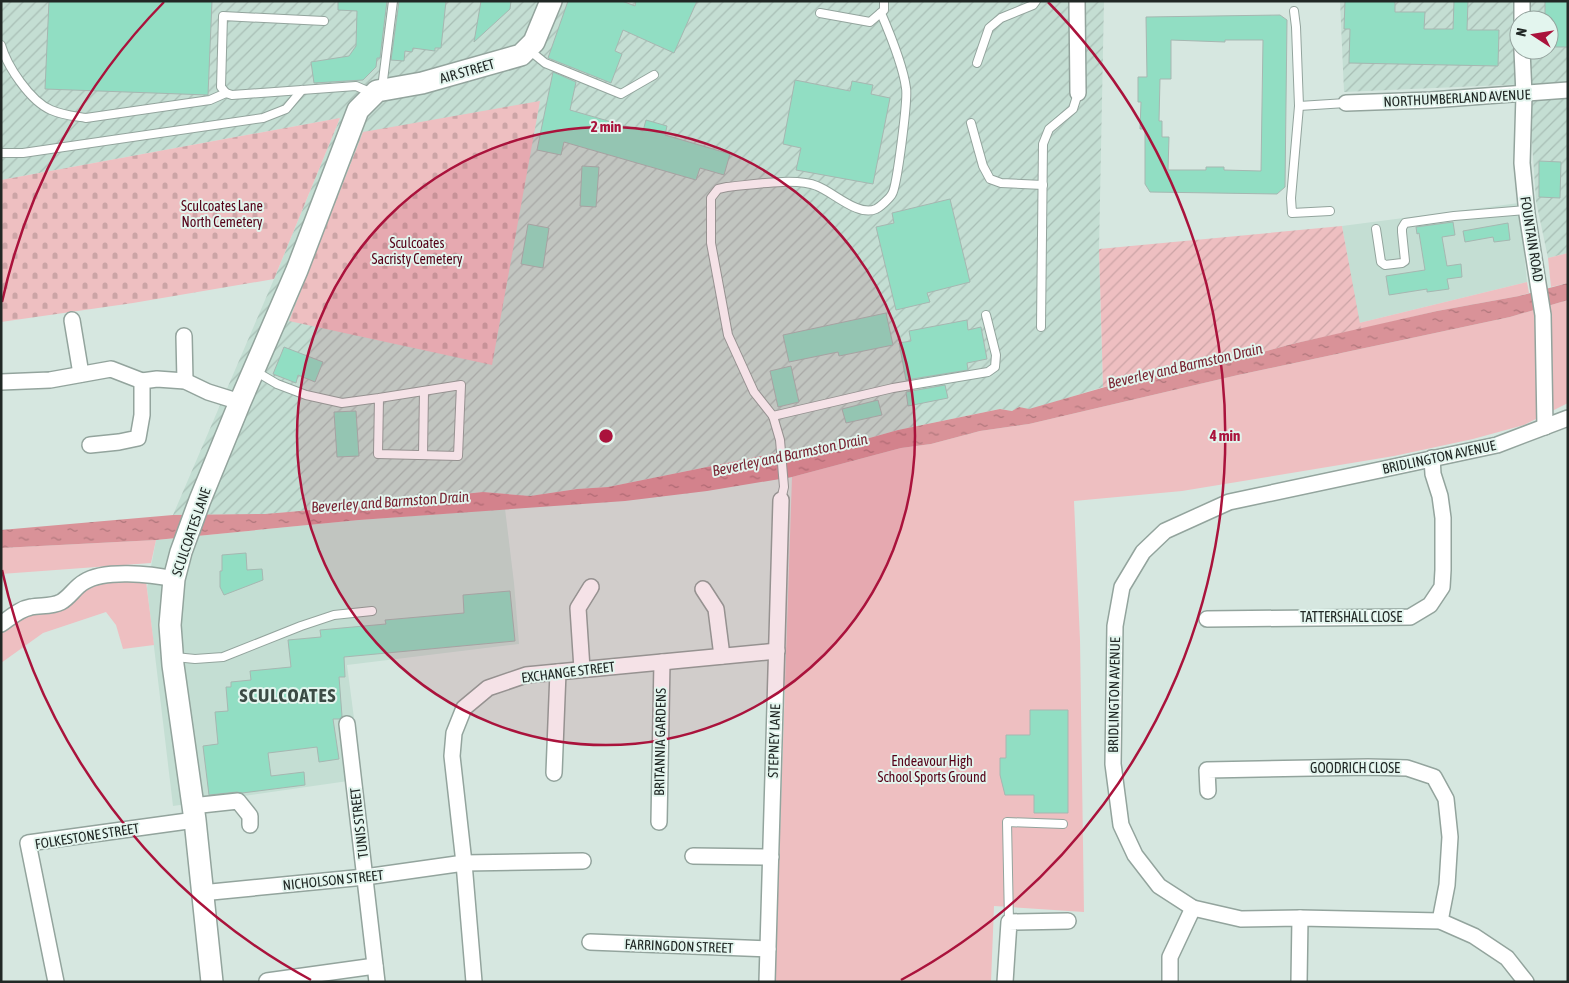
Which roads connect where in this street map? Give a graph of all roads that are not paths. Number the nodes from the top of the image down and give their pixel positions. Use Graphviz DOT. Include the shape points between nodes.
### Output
graph roads {
  1 [pos="393,1"];
  2 [pos="551,1"];
  3 [pos="884,1"];
  4 [pos="1036,1"];
  5 [pos="1077,1"];
  6 [pos="1294,11"];
  7 [pos="881,12"];
  8 [pos="820,13"];
  9 [pos="324,21"];
  10 [pos="1,45"];
  11 [pos="527,49"];
  12 [pos="1522,60"];
  13 [pos="977,64"];
  14 [pos="654,75"];
  15 [pos="302,90"];
  16 [pos="1568,90"];
  17 [pos="378,92"];
  18 [pos="226,93"];
  19 [pos="1078,93"];
  20 [pos="1524,95"];
  21 [pos="1346,103"];
  22 [pos="1298,106"];
  23 [pos="971,123"];
  24 [pos="1,153"];
  25 [pos="1043,185"];
  26 [pos="1527,210"];
  27 [pos="1330,211"];
  28 [pos="1376,229"];
  29 [pos="986,315"];
  30 [pos="72,320"];
  31 [pos="1041,327"];
  32 [pos="184,336"];
  33 [pos="253,370"];
  34 [pos="82,374"];
  35 [pos="142,381"];
  36 [pos="185,381"];
  37 [pos="1,382"];
  38 [pos="424,391"];
  39 [pos="379,398"];
  40 [pos="240,402"];
  41 [pos="773,416"];
  42 [pos="1568,418"];
  43 [pos="1545,427"];
  44 [pos="90,445"];
  45 [pos="423,455"];
  46 [pos="1432,458"];
  47 [pos="781,500"];
  48 [pos="174,579"];
  49 [pos="591,587"];
  50 [pos="703,589"];
  51 [pos="372,611"];
  52 [pos="1207,619"];
  53 [pos="1,624"];
  54 [pos="777,651"];
  55 [pos="173,656"];
  56 [pos="722,656"];
  57 [pos="662,662"];
  58 [pos="582,669"];
  59 [pos="558,672"];
  60 [pos="347,724"];
  61 [pos="554,773"];
  62 [pos="1208,791"];
  63 [pos="193,813"];
  64 [pos="659,822"];
  65 [pos="1063,824"];
  66 [pos="250,825"];
  67 [pos="693,856"];
  68 [pos="771,857"];
  69 [pos="582,861"];
  70 [pos="464,863"];
  71 [pos="365,877"];
  72 [pos="201,893"];
  73 [pos="1192,908"];
  74 [pos="1300,918"];
  75 [pos="1068,921"];
  76 [pos="1440,921"];
  77 [pos="1008,922"];
  78 [pos="590,942"];
  79 [pos="768,949"];
  80 [pos="375,966"];
  81 [pos="268,981"];
  82 [pos="56,982"];
  83 [pos="212,982"];
  84 [pos="377,982"];
  85 [pos="474,982"];
  86 [pos="767,982"];
  87 [pos="1004,982"];
  88 [pos="1170,982"];
  89 [pos="1299,982"];
  90 [pos="1526,982"];
  1 -- 17 [label="lane"];
  2 -- 11 [label="street" via="534,42"];
  3 -- 7 [label="lane"];
  4 -- 13 [label="lane" via="989,28"];
  5 -- 19 [label="street"];
  6 -- 22 [label="lane"];
  7 -- 8 [label="lane" via="870,22"];
  7 -- 41 [label="lane" via="906,89 893,193 876,209 865,210 850,206 820,187 801,182 727,187 718,189 711,198 710,243 728,335 754,392"];
  9 -- 18 [label="lane" via="223,16 221,87"];
  10 -- 18 [label="lane" via="20,81 37,101 50,110 70,116 86,118 210,100"];
  11 -- 14 [label="lane" via="545,63 621,94"];
  11 -- 17 [label="street, AIR STREET" via="521,56"];
  12 -- 20 [label="street, FOUNTAIN ROAD"];
  15 -- 17 [label="lane" via="356,86"];
  15 -- 18 [label="lane"];
  15 -- 24 [label="lane" via="286,109 263,118 23,153"];
  16 -- 20 [label="street, NORTHUMBERLAND AVENUE"];
  17 -- 33 [label="street, SCULCOATES LANE" via="358,110 297,270"];
  19 -- 25 [label="lane" via="1073,110 1049,129 1043,144"];
  20 -- 21 [label="street, NORTHUMBERLAND AVENUE"];
  20 -- 26 [label="street, FOUNTAIN ROAD" via="1522,163"];
  21 -- 22 [label="lane"];
  22 -- 27 [label="lane" via="1292,213"];
  23 -- 25 [label="lane" via="983,166 990,178 1001,183"];
  25 -- 31 [label="lane"];
  26 -- 28 [label="lane" via="1405,223 1402,232 1405,261 1402,263 1385,265 1381,262"];
  26 -- 43 [label="street, FOUNTAIN ROAD" via="1543,315"];
  29 -- 41 [label="lane" via="996,354 995,367 988,372 893,388"];
  30 -- 34 [label="street"];
  32 -- 36 [label="street"];
  33 -- 39 [label="lane" via="277,384 315,397 342,403"];
  33 -- 40 [label="street, SCULCOATES LANE"];
  34 -- 35 [label="street" via="111,369"];
  34 -- 37 [label="street" via="50,380"];
  35 -- 36 [label="street"];
  35 -- 44 [label="street" via="138,438"];
  36 -- 40 [label="street"];
  38 -- 39 [label="lane"];
  38 -- 45 [label="lane"];
  38 -- 45 [label="lane" via="461,385 458,456"];
  39 -- 45 [label="lane" via="378,454"];
  40 -- 48 [label="street, SCULCOATES LANE" via="185,539"];
  41 -- 47 [label="lane" via="780,440 784,487"];
  42 -- 43 [label="street, BRIDLINGTON AVENUE"];
  43 -- 46 [label="street, BRIDLINGTON AVENUE" via="1497,445"];
  46 -- 52 [label="street, TATTERSHALL CLOSE" via="1443,518 1443,570 1442,587 1430,605 1410,617"];
  46 -- 73 [label="street, BRIDLINGTON AVENUE" via="1229,502 1166,530 1143,552 1122,587 1115,626 1113,764 1120,825 1135,855 1159,886"];
  47 -- 54 [label="street, STEPNEY LANE"];
  48 -- 53 [label="street" via="145,573 95,576 62,601 50,606 30,607"];
  48 -- 55 [label="street, SCULCOATES LANE" via="170,625"];
  49 -- 58 [label="street" via="578,608"];
  50 -- 56 [label="street" via="716,609"];
  51 -- 55 [label="lane" via="334,615 223,657 195,659"];
  54 -- 56 [label="street, EXCHANGE STREET"];
  54 -- 68 [label="street, STEPNEY LANE"];
  55 -- 63 [label="street, SCULCOATES LANE"];
  56 -- 57 [label="street, EXCHANGE STREET"];
  57 -- 58 [label="street, EXCHANGE STREET"];
  57 -- 64 [label="street, BRITANNIA GARDENS"];
  58 -- 59 [label="street, EXCHANGE STREET"];
  59 -- 61 [label="street"];
  59 -- 70 [label="street, EXCHANGE STREET" via="526,675 488,688 464,708 454,733 452,756"];
  60 -- 71 [label="street, TUNIS STREET"];
  62 -- 76 [label="street, GOODRICH CLOSE" via="1207,770 1407,768 1434,777 1446,799 1450,837 1447,885"];
  63 -- 66 [label="street" via="238,801 250,816"];
  63 -- 72 [label="street, SCULCOATES LANE"];
  63 -- 82 [label="street, FOLKESTONE STREET" via="28,844"];
  65 -- 77 [label="lane" via="1006,822"];
  67 -- 68 [label="street"];
  68 -- 79 [label="street, STEPNEY LANE"];
  69 -- 70 [label="street, NICHOLSON STREET"];
  70 -- 71 [label="street, NICHOLSON STREET"];
  70 -- 85 [label="street, EXCHANGE STREET"];
  71 -- 72 [label="street, NICHOLSON STREET"];
  71 -- 80 [label="street, TUNIS STREET"];
  72 -- 83 [label="street, SCULCOATES LANE"];
  73 -- 74 [label="street, BRIDLINGTON AVENUE" via="1241,919"];
  73 -- 88 [label="street" via="1170,958"];
  74 -- 76 [label="street, BRIDLINGTON AVENUE"];
  74 -- 89 [label="street"];
  75 -- 77 [label="street"];
  76 -- 90 [label="street, BRIDLINGTON AVENUE" via="1474,936 1507,958"];
  77 -- 87 [label="street"];
  78 -- 79 [label="street, FARRINGDON STREET"];
  79 -- 86 [label="street, STEPNEY LANE"];
  80 -- 81 [label="street"];
  80 -- 84 [label="street, TUNIS STREET"];
}
